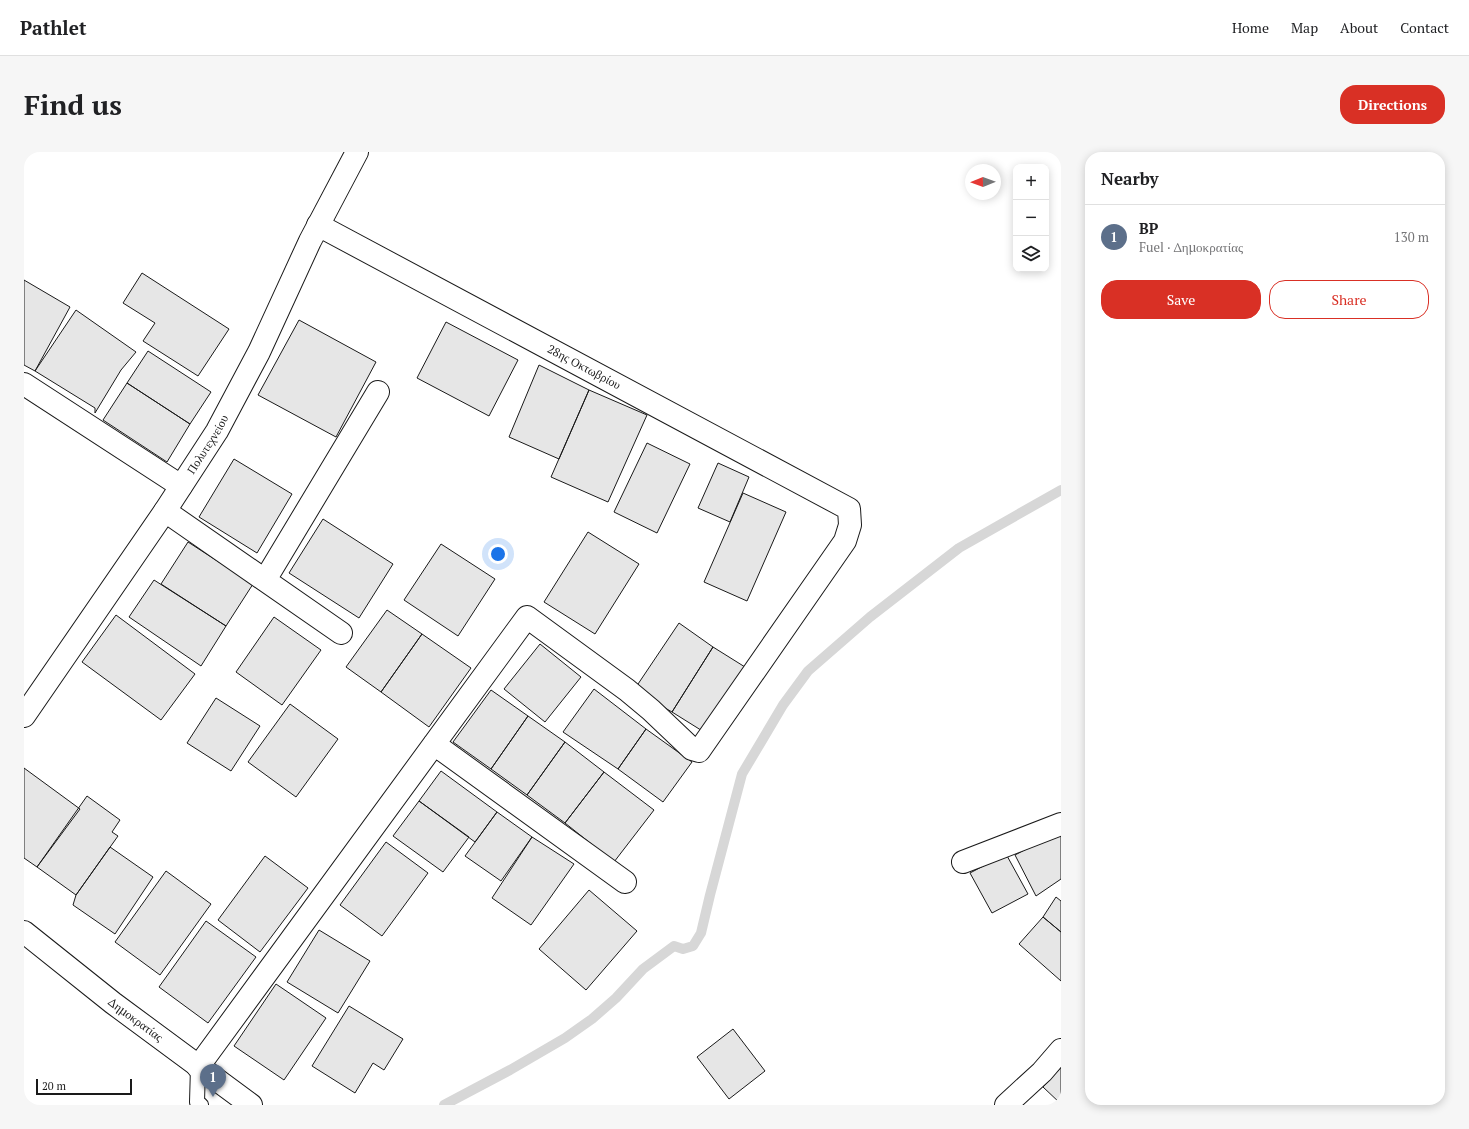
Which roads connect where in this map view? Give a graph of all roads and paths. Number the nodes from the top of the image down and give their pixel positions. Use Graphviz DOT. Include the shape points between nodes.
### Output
graph roads {
  1 [pos="356,152"];
  2 [pos="318,225"];
  3 [pos="24,384"];
  4 [pos="378,392"];
  5 [pos="181,486"];
  6 [pos="165,511"];
  7 [pos="265,580"];
  8 [pos="341,633"];
  9 [pos="24,716"];
  10 [pos="434,744"];
  11 [pos="1061,824"];
  12 [pos="963,862"];
  13 [pos="625,882"];
  14 [pos="24,932"];
  15 [pos="1061,1050"];
  16 [pos="198,1066"];
  17 [pos="201,1105"];
  18 [pos="251,1105"];
  19 [pos="1006,1105"];
  1 -- 2 [label="street, Πολυτεχνείου"];
  2 -- 5 [label="street, Πολυτεχνείου" via="259,352 216,431"];
  2 -- 10 [label="street, 28ης Οκτωβρίου" via="849,509 850,525 846,542 699,750 692,749 627,690 527,617"];
  3 -- 5 [label="street"];
  4 -- 7 [label="street"];
  5 -- 6 [label="street, Πολυτεχνείου"];
  6 -- 7 [label="street"];
  6 -- 9 [label="street, Πολυτεχνείου"];
  7 -- 8 [label="street"];
  10 -- 13 [label="street"];
  10 -- 16 [label="street"];
  11 -- 12 [label="street"];
  14 -- 16 [label="street, Δημοκρατίας"];
  15 -- 19 [label="street" via="1042,1072"];
  16 -- 17 [label="lane" via="197,1102"];
  16 -- 18 [label="street, Δημοκρατίας"];
}
